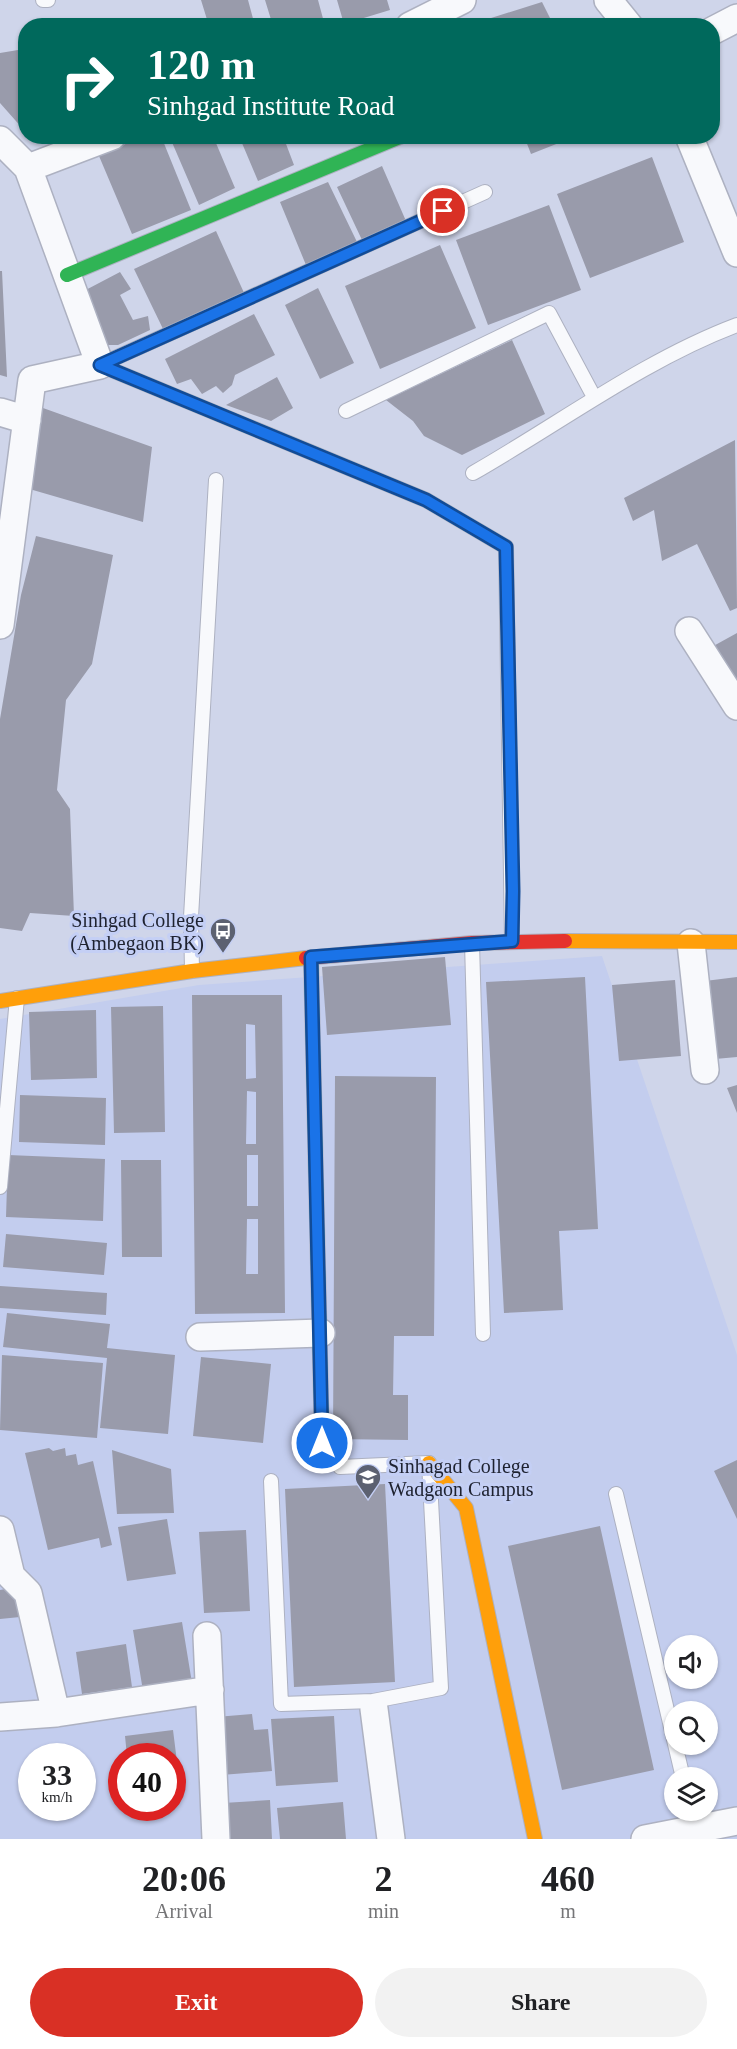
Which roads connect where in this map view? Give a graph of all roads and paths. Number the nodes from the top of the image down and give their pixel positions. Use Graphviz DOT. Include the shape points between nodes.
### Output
graph roads {
  1 [pos="462,0"];
  2 [pos="608,0"];
  3 [pos="423,18"];
  4 [pos="623,18"];
  5 [pos="737,18"];
  6 [pos="720,27"];
  7 [pos="0,140"];
  8 [pos="91,144"];
  9 [pos="383,144"];
  10 [pos="692,144"];
  11 [pos="28,168"];
  12 [pos="485,192"];
  13 [pos="737,253"];
  14 [pos="67,275"];
  15 [pos="737,325"];
  16 [pos="100,365"];
  17 [pos="594,397"];
  18 [pos="346,411"];
  19 [pos="0,412"];
  20 [pos="27,420"];
  21 [pos="473,473"];
  22 [pos="216,480"];
  23 [pos="506,547"];
  24 [pos="0,625"];
  25 [pos="689,631"];
  26 [pos="737,706"];
  27 [pos="512,941"];
  28 [pos="737,942"];
  29 [pos="472,943"];
  30 [pos="691,943"];
  31 [pos="311,957"];
  32 [pos="192,971"];
  33 [pos="17,997"];
  34 [pos="0,1001"];
  35 [pos="705,1070"];
  36 [pos="0,1187"];
  37 [pos="321,1333"];
  38 [pos="483,1334"];
  39 [pos="200,1338"];
  40 [pos="322,1443"];
  41 [pos="429,1463"];
  42 [pos="340,1467"];
  43 [pos="271,1481"];
  44 [pos="616,1494"];
  45 [pos="0,1530"];
  46 [pos="207,1636"];
  47 [pos="210,1690"];
  48 [pos="665,1701"];
  49 [pos="374,1705"];
  50 [pos="56,1713"];
  51 [pos="0,1717"];
  52 [pos="690,1821"];
  53 [pos="718,1821"];
  54 [pos="737,1821"];
  55 [pos="216,1839"];
  56 [pos="391,1839"];
  57 [pos="535,1839"];
  58 [pos="645,1839"];
  1 -- 3 [label="street"];
  2 -- 4 [label="street"];
  5 -- 6 [label="street"];
  7 -- 11 [label="street"];
  8 -- 11 [label="street"];
  9 -- 14 [label="street"];
  10 -- 13 [label="street"];
  11 -- 14 [label="street"];
  12 -- 16 [label="lane"];
  14 -- 16 [label="street"];
  15 -- 17 [label="lane"];
  16 -- 20 [label="street" via="32,380"];
  16 -- 23 [label="street" via="426,500"];
  17 -- 18 [label="lane" via="549,313"];
  17 -- 21 [label="lane" via="546,431"];
  19 -- 20 [label="street"];
  20 -- 24 [label="street"];
  22 -- 32 [label="lane" via="191,917"];
  23 -- 27 [label="lane"];
  25 -- 26 [label="street"];
  27 -- 29 [label="street"];
  27 -- 30 [label="street"];
  28 -- 30 [label="street"];
  29 -- 31 [label="street"];
  29 -- 38 [label="lane"];
  30 -- 35 [label="street"];
  31 -- 32 [label="street"];
  31 -- 37 [label="street"];
  32 -- 33 [label="street"];
  33 -- 34 [label="street"];
  33 -- 36 [label="lane"];
  37 -- 39 [label="street"];
  37 -- 40 [label="street"];
  41 -- 42 [label="lane"];
  41 -- 49 [label="lane" via="441,1688"];
  41 -- 57 [label="street" via="466,1508"];
  43 -- 49 [label="lane" via="281,1704"];
  44 -- 48 [label="lane"];
  45 -- 50 [label="street" via="11,1576 28,1593"];
  46 -- 47 [label="street"];
  47 -- 50 [label="street"];
  47 -- 55 [label="street"];
  49 -- 56 [label="street"];
  50 -- 51 [label="street"];
  52 -- 58 [label="street"];
  53 -- 54 [label="street"];
}
